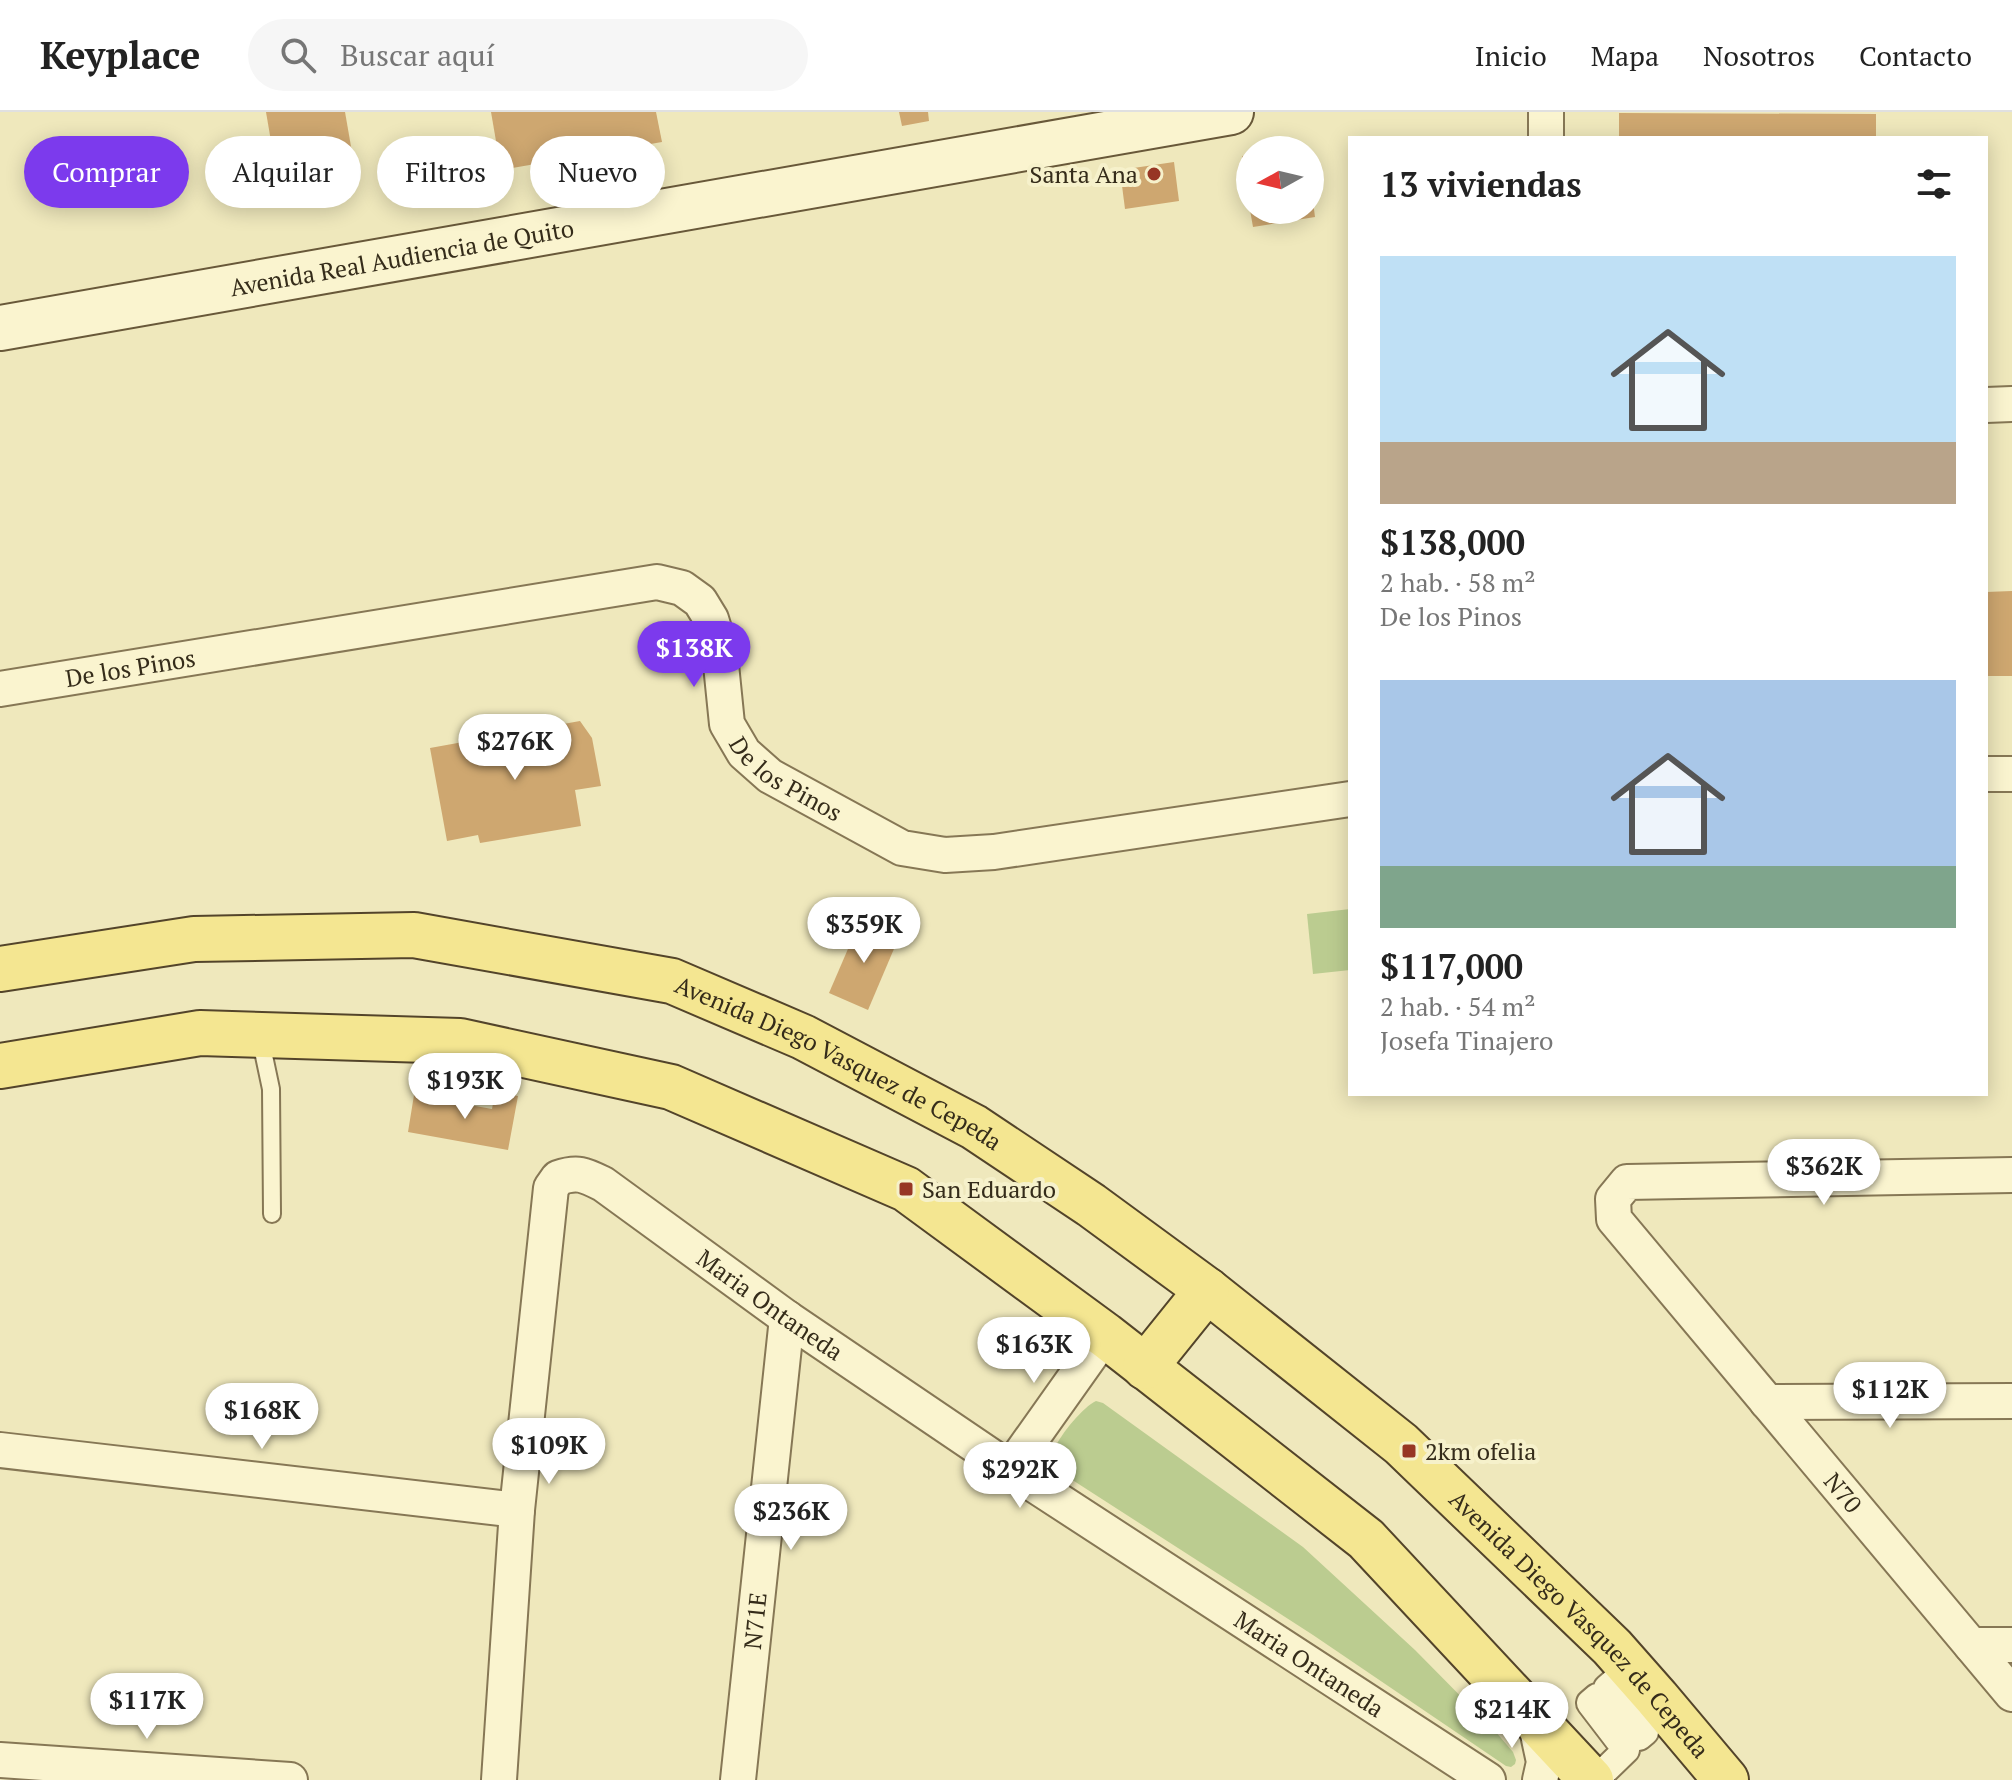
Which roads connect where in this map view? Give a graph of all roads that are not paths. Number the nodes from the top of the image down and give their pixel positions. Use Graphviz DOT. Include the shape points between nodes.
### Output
graph roads {
  1 [pos="1231,112"];
  2 [pos="1546,112"];
  3 [pos="1546,136"];
  4 [pos="0,328"];
  5 [pos="2012,404"];
  6 [pos="1988,405"];
  7 [pos="0,689"];
  8 [pos="1988,774"];
  9 [pos="2012,774"];
  10 [pos="1348,799"];
  11 [pos="0,969"];
  12 [pos="260,1035"];
  13 [pos="0,1066"];
  14 [pos="2012,1175"];
  15 [pos="272,1214"];
  16 [pos="1207,1290"];
  17 [pos="787,1318"];
  18 [pos="1105,1335"];
  19 [pos="1145,1367"];
  20 [pos="2012,1401"];
  21 [pos="1767,1402"];
  22 [pos="0,1450"];
  23 [pos="1010,1469"];
  24 [pos="517,1510"];
  25 [pos="1971,1645"];
  26 [pos="2012,1645"];
  27 [pos="1631,1667"];
  28 [pos="2012,1694"];
  29 [pos="1535,1720"];
  30 [pos="0,1760"];
  31 [pos="290,1780"];
  32 [pos="499,1780"];
  33 [pos="738,1780"];
  34 [pos="1488,1780"];
  35 [pos="1540,1780"];
  36 [pos="1593,1780"];
  37 [pos="1726,1780"];
  1 -- 4 [label="main road, Avenida Real Audiencia de Quito"];
  2 -- 3 [label="street"];
  5 -- 6 [label="street"];
  7 -- 10 [label="street, De los Pinos" via="657,582 682,588 700,601 711,619 727,724 744,753 770,776 902,848 945,855 994,852"];
  8 -- 9 [label="street"];
  11 -- 16 [label="main road, Avenida Diego Vasquez de Cepeda" via="194,939 414,935 672,981 803,1037 974,1127"];
  12 -- 13 [label="main road" via="200,1033"];
  12 -- 15 [label="lane" via="271,1089"];
  12 -- 18 [label="main road" via="460,1041 671,1087 906,1189"];
  14 -- 21 [label="street, N70" via="1627,1182 1613,1199 1614,1219"];
  16 -- 19 [label="main road"];
  16 -- 27 [label="main road, Avenida Diego Vasquez de Cepeda" via="1401,1444"];
  17 -- 23 [label="street, Maria Ontaneda"];
  17 -- 24 [label="street, Maria Ontaneda" via="603,1184 571,1173 558,1178 551,1188"];
  17 -- 33 [label="street, N71E"];
  18 -- 19 [label="main road"];
  18 -- 23 [label="street"];
  19 -- 29 [label="main road" via="1366,1539"];
  20 -- 21 [label="street"];
  21 -- 25 [label="street, N70"];
  22 -- 24 [label="street"];
  23 -- 34 [label="street, Maria Ontaneda"];
  24 -- 32 [label="street, Maria Ontaneda"];
  25 -- 26 [label="street"];
  25 -- 28 [label="street, N70"];
  27 -- 36 [label="street" via="1607,1688 1645,1732 1639,1737 1597,1697 1590,1703 1626,1750"];
  27 -- 37 [label="main road, Avenida Diego Vasquez de Cepeda"];
  29 -- 35 [label="street" via="1544,1762"];
  29 -- 36 [label="main road"];
  30 -- 31 [label="street"];
}
